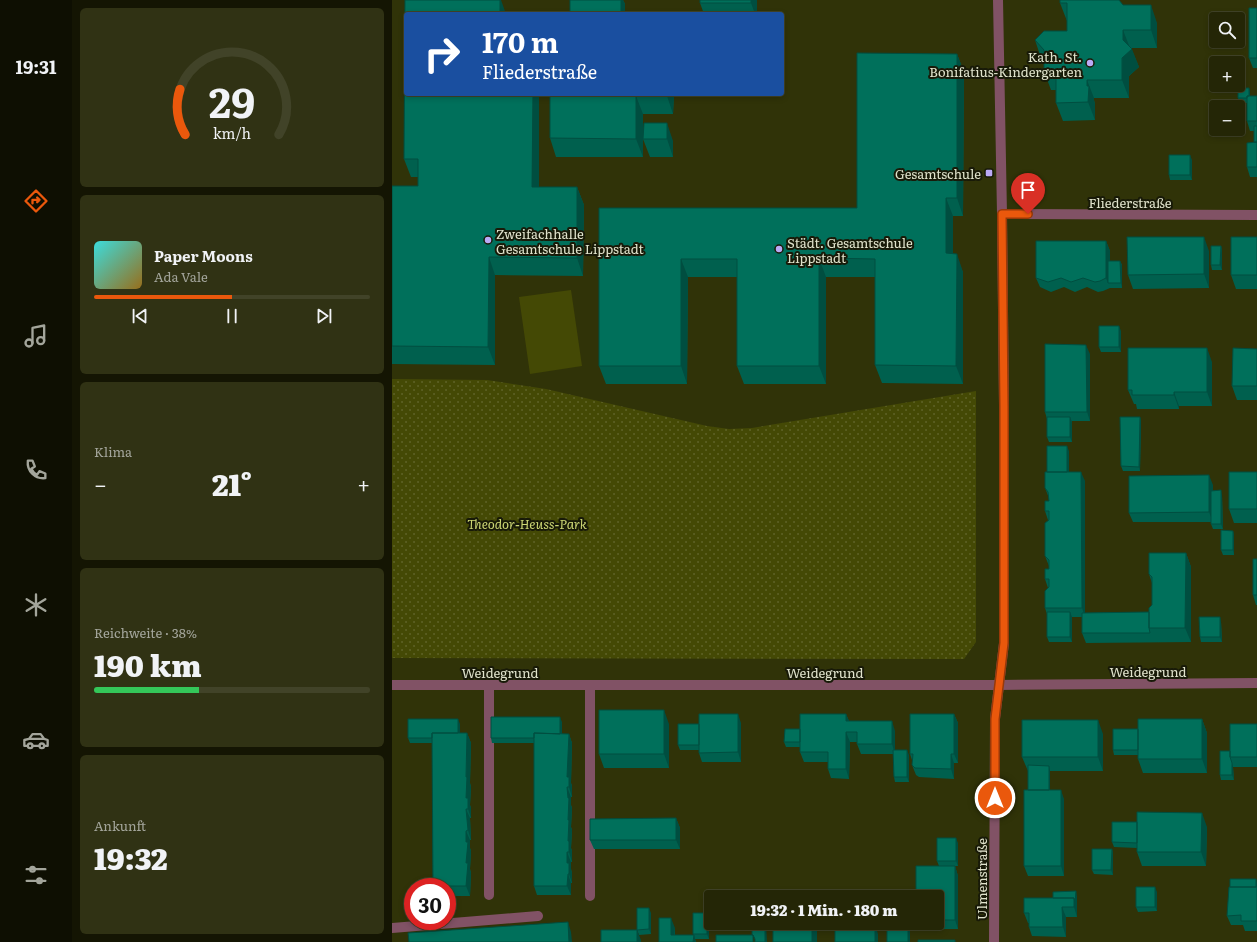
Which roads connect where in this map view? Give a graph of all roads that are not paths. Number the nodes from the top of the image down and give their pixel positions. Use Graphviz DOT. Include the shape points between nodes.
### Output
graph roads {
  1 [pos="998,0"];
  2 [pos="1002,214"];
  3 [pos="1257,215"];
  4 [pos="1257,683"];
  5 [pos="392,685"];
  6 [pos="488,685"];
  7 [pos="590,685"];
  8 [pos="998,685"];
  9 [pos="489,895"];
  10 [pos="590,896"];
  11 [pos="538,916"];
  12 [pos="392,928"];
  13 [pos="994,942"];
  1 -- 2 [label="street, Ulmenstraße"];
  2 -- 3 [label="street, Fliederstraße"];
  2 -- 8 [label="street, Ulmenstraße" via="1004,643"];
  4 -- 8 [label="street, Weidegrund"];
  5 -- 6 [label="street, Weidegrund"];
  6 -- 7 [label="street, Weidegrund"];
  6 -- 9 [label="street"];
  7 -- 8 [label="street, Weidegrund"];
  7 -- 10 [label="street"];
  8 -- 13 [label="street, Ulmenstraße" via="995,719"];
  11 -- 12 [label="street"];
}
